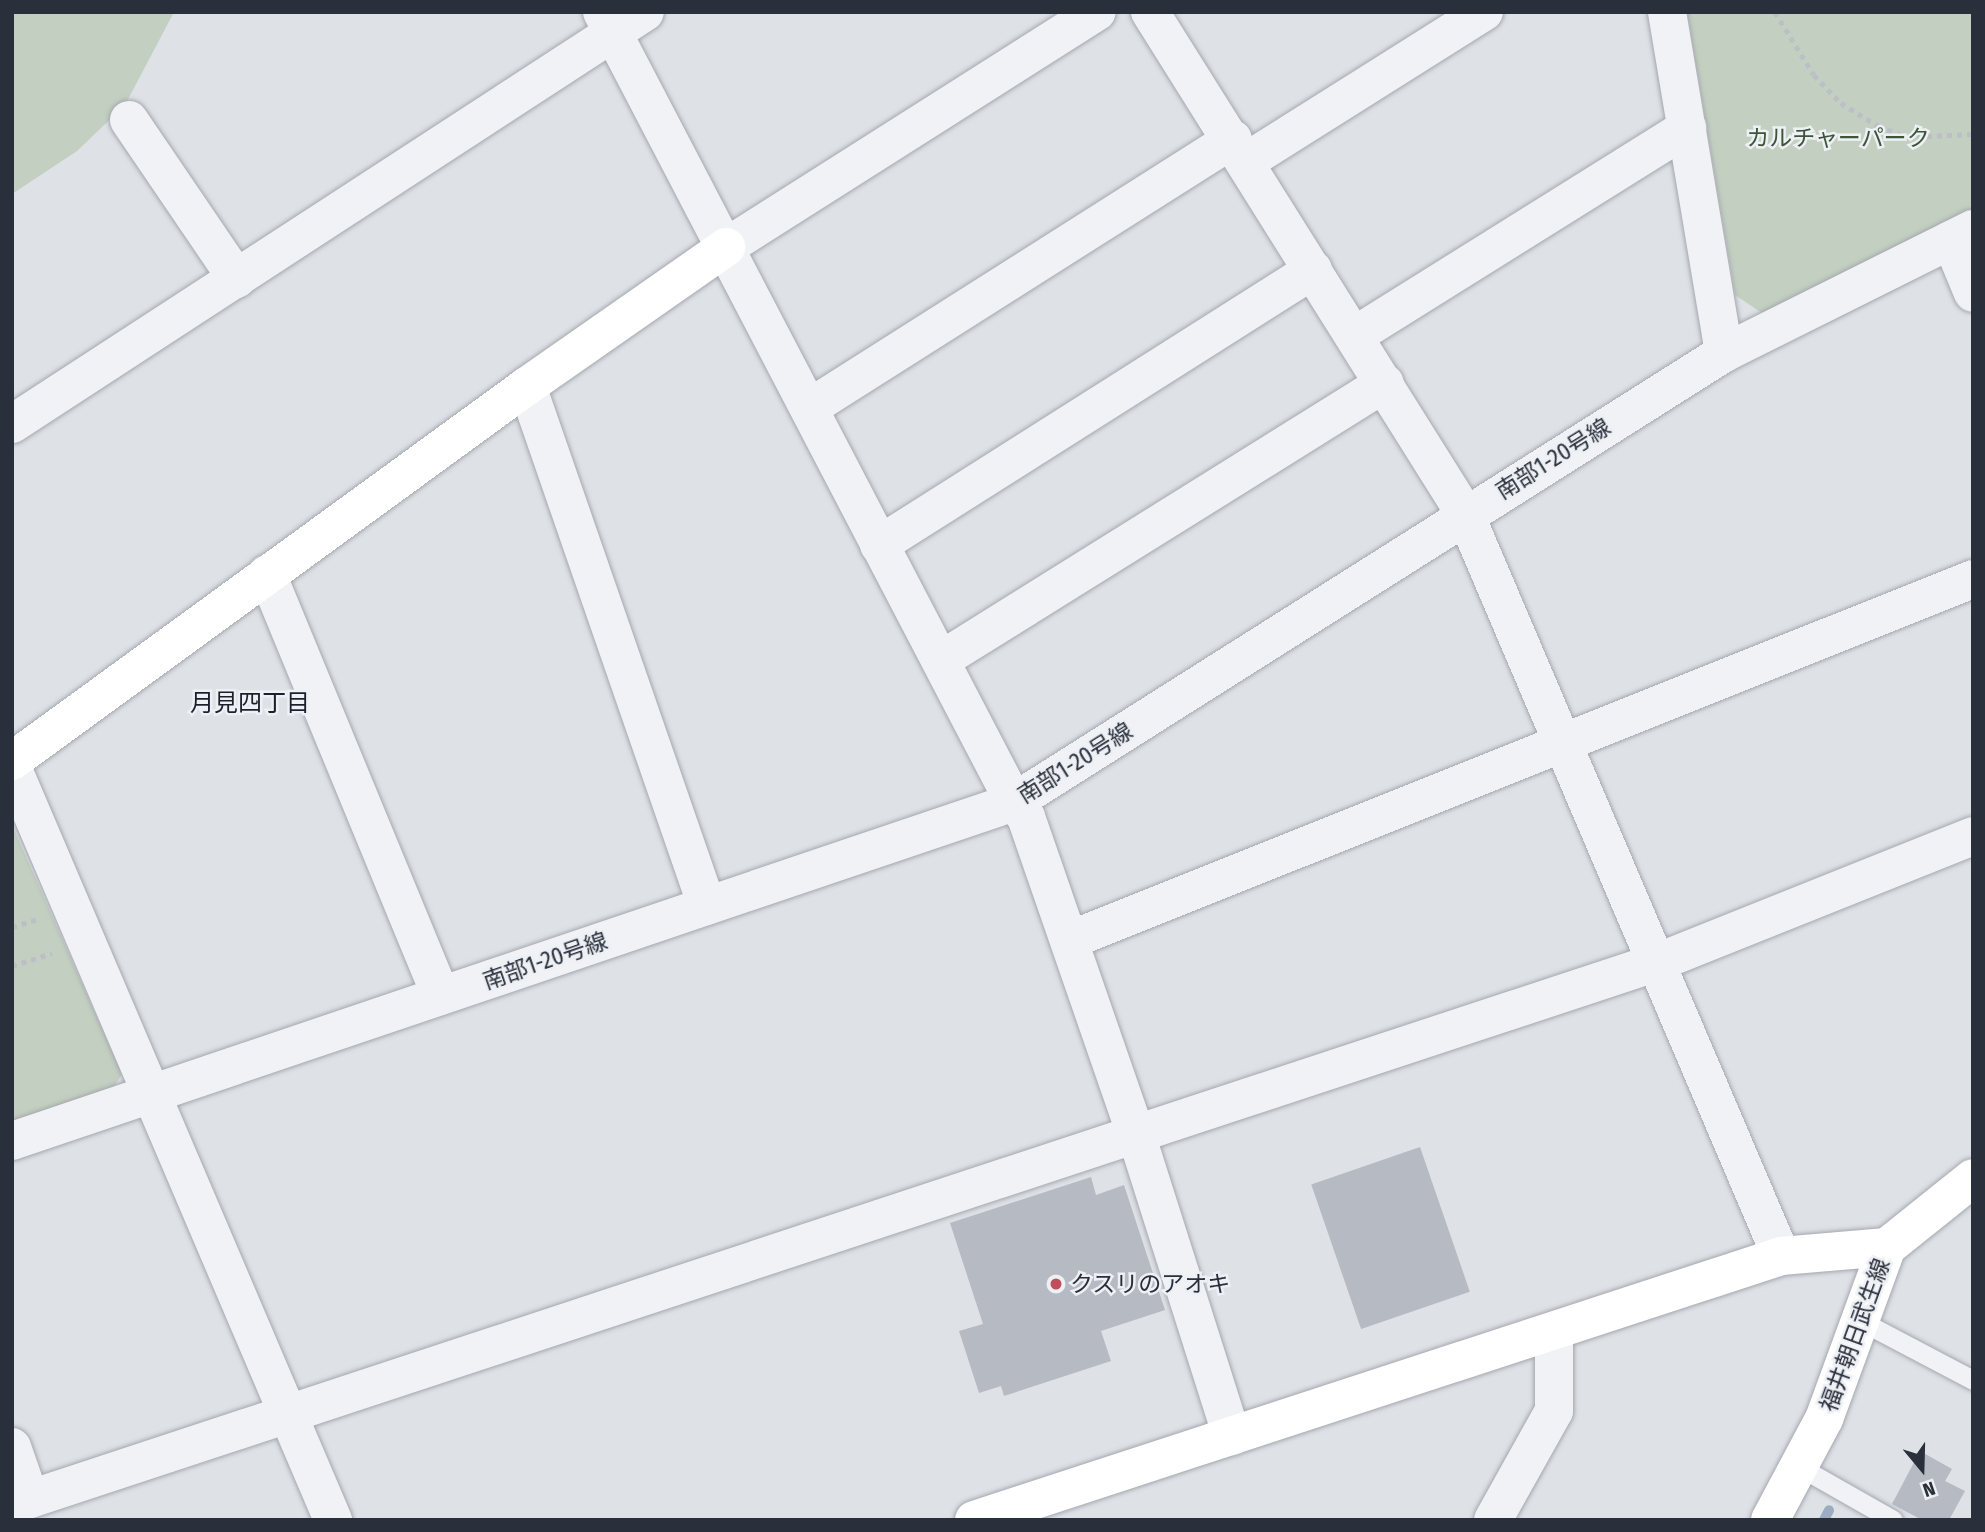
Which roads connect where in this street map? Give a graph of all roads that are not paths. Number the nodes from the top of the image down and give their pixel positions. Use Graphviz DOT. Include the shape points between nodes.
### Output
graph roads {
  1 [pos="645,12"];
  2 [pos="1097,12"];
  3 [pos="1150,12"];
  4 [pos="1484,12"];
  5 [pos="1667,12"];
  6 [pos="608,22"];
  7 [pos="129,120"];
  8 [pos="1687,128"];
  9 [pos="1240,150"];
  10 [pos="1962,235"];
  11 [pos="726,247"];
  12 [pos="1313,270"];
  13 [pos="237,279"];
  14 [pos="1973,293"];
  15 [pos="1353,336"];
  16 [pos="1724,353"];
  17 [pos="1385,383"];
  18 [pos="527,386"];
  19 [pos="809,408"];
  20 [pos="12,424"];
  21 [pos="1465,514"];
  22 [pos="879,545"];
  23 [pos="267,574"];
  24 [pos="1973,579"];
  25 [pos="941,660"];
  26 [pos="1566,744"];
  27 [pos="12,761"];
  28 [pos="12,767"];
  29 [pos="1014,802"];
  30 [pos="1973,836"];
  31 [pos="707,906"];
  32 [pos="1070,940"];
  33 [pos="1658,962"];
  34 [pos="441,996"];
  35 [pos="151,1096"];
  36 [pos="1136,1134"];
  37 [pos="12,1141"];
  38 [pos="1973,1178"];
  39 [pos="1887,1247"];
  40 [pos="1781,1256"];
  41 [pos="1861,1321"];
  42 [pos="1554,1333"];
  43 [pos="1973,1380"];
  44 [pos="288,1414"];
  45 [pos="1232,1436"];
  46 [pos="12,1447"];
  47 [pos="1798,1466"];
  48 [pos="21,1502"];
  49 [pos="332,1520"];
  50 [pos="974,1520"];
  51 [pos="1493,1520"];
  52 [pos="1770,1520"];
  53 [pos="1893,1520"];
  1 -- 6 [label="street"];
  2 -- 11 [label="street"];
  3 -- 9 [label="street"];
  4 -- 9 [label="street"];
  5 -- 8 [label="street"];
  6 -- 11 [label="street"];
  6 -- 13 [label="street"];
  7 -- 13 [label="street"];
  8 -- 15 [label="street"];
  8 -- 16 [label="street"];
  9 -- 12 [label="street"];
  9 -- 19 [label="street"];
  10 -- 14 [label="street"];
  10 -- 16 [label="street, 南部1-20号線"];
  11 -- 18 [label="street"];
  11 -- 19 [label="street"];
  12 -- 15 [label="street"];
  12 -- 22 [label="street"];
  13 -- 20 [label="street"];
  15 -- 17 [label="street"];
  16 -- 21 [label="street, 南部1-20号線"];
  17 -- 21 [label="street"];
  17 -- 25 [label="street"];
  18 -- 23 [label="street"];
  18 -- 31 [label="street"];
  19 -- 22 [label="street"];
  21 -- 26 [label="street"];
  21 -- 29 [label="street, 南部1-20号線"];
  22 -- 25 [label="street"];
  23 -- 27 [label="street"];
  23 -- 34 [label="street"];
  24 -- 26 [label="street"];
  25 -- 29 [label="street"];
  26 -- 32 [label="street"];
  26 -- 33 [label="street"];
  28 -- 35 [label="street"];
  29 -- 31 [label="street, 南部1-20号線"];
  29 -- 32 [label="street" via="1026,817"];
  30 -- 33 [label="street"];
  31 -- 34 [label="street, 南部1-20号線"];
  32 -- 36 [label="street"];
  33 -- 36 [label="street"];
  33 -- 40 [label="street"];
  34 -- 35 [label="street, 南部1-20号線"];
  35 -- 37 [label="street, 南部1-20号線"];
  35 -- 44 [label="street"];
  36 -- 44 [label="street"];
  36 -- 45 [label="street"];
  38 -- 39 [label="street, 福井朝日武生線"];
  39 -- 40 [label="street"];
  39 -- 41 [label="street, 福井朝日武生線"];
  40 -- 42 [label="street"];
  41 -- 43 [label="lane"];
  41 -- 47 [label="street, 福井朝日武生線" via="1824,1419"];
  42 -- 45 [label="street"];
  42 -- 51 [label="street" via="1554,1411"];
  44 -- 48 [label="street"];
  44 -- 49 [label="street"];
  45 -- 50 [label="street"];
  46 -- 48 [label="street"];
  47 -- 52 [label="street, 福井朝日武生線"];
  47 -- 53 [label="lane"];
}
